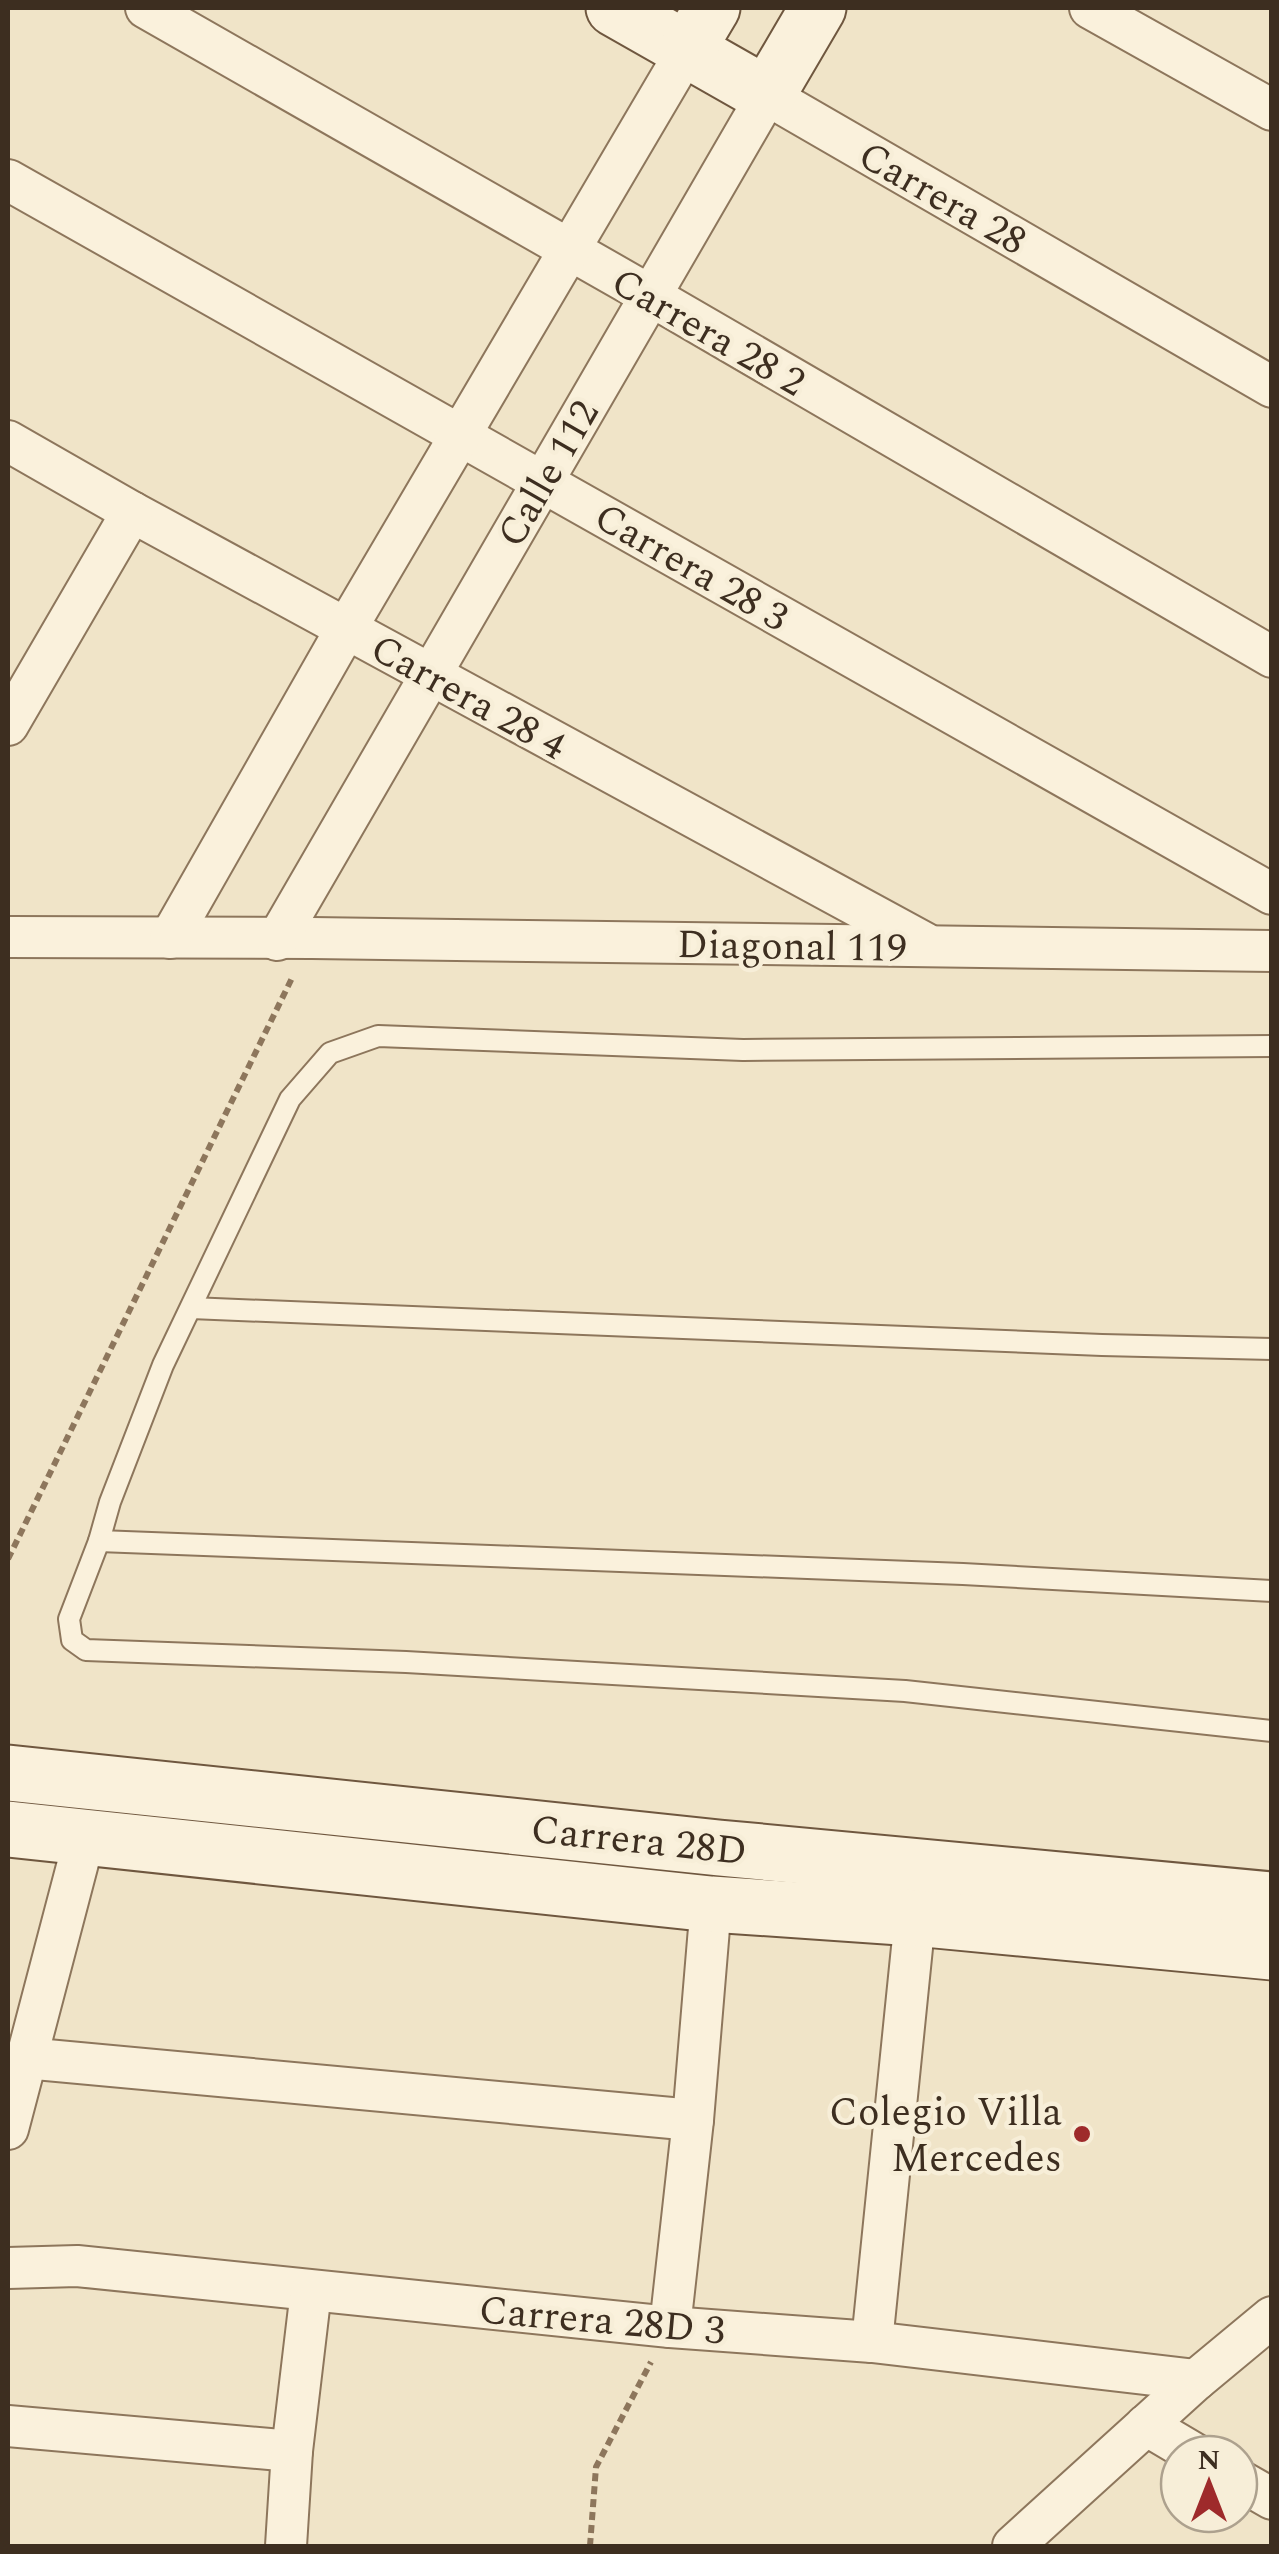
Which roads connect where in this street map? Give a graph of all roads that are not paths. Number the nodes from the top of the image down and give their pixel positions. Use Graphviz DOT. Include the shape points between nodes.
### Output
graph roads {
  1 [pos="146,8"];
  2 [pos="614,8"];
  3 [pos="818,8"];
  4 [pos="1090,8"];
  5 [pos="700,29"];
  6 [pos="767,96"];
  7 [pos="1272,110"];
  8 [pos="8,180"];
  9 [pos="569,251"];
  10 [pos="651,296"];
  11 [pos="1272,387"];
  12 [pos="460,437"];
  13 [pos="8,442"];
  14 [pos="542,481"];
  15 [pos="132,512"];
  16 [pos="346,630"];
  17 [pos="1272,657"];
  18 [pos="430,675"];
  19 [pos="8,725"];
  20 [pos="1272,894"];
  21 [pos="8,937"];
  22 [pos="170,938"];
  23 [pos="294,939"];
  24 [pos="933,948"];
  25 [pos="1272,951"];
  26 [pos="1272,1046"];
  27 [pos="191,1308"];
  28 [pos="1272,1348"];
  29 [pos="99,1540"];
  30 [pos="1272,1591"];
  31 [pos="1272,1731"];
  32 [pos="8,1773"];
  33 [pos="8,1829"];
  34 [pos="85,1836"];
  35 [pos="1272,1900"];
  36 [pos="712,1904"];
  37 [pos="915,1918"];
  38 [pos="1272,1952"];
  39 [pos="25,1989"];
  40 [pos="24,2058"];
  41 [pos="694,2120"];
  42 [pos="8,2129"];
  43 [pos="8,2268"];
  44 [pos="311,2291"];
  45 [pos="1272,2316"];
  46 [pos="670,2326"];
  47 [pos="872,2342"];
  48 [pos="1196,2380"];
  49 [pos="1146,2425"];
  50 [pos="8,2426"];
  51 [pos="1161,2434"];
  52 [pos="292,2451"];
  53 [pos="286,2546"];
  54 [pos="1016,2546"];
  1 -- 9 [label="street, Carrera 28 2"];
  2 -- 5 [label="street, Carrera 28"];
  3 -- 6 [label="street, Calle 112"];
  4 -- 7 [label="street"];
  5 -- 6 [label="street, Carrera 28"];
  5 -- 9 [label="street"];
  6 -- 10 [label="street, Calle 112"];
  6 -- 11 [label="street, Carrera 28"];
  8 -- 12 [label="street, Carrera 28 3"];
  9 -- 10 [label="street, Carrera 28 2"];
  9 -- 12 [label="street"];
  10 -- 14 [label="street, Calle 112"];
  10 -- 17 [label="street, Carrera 28 2"];
  12 -- 14 [label="street, Carrera 28 3"];
  12 -- 16 [label="street"];
  13 -- 15 [label="street, Carrera 28 4"];
  14 -- 18 [label="street, Calle 112"];
  14 -- 20 [label="street, Carrera 28 3"];
  15 -- 16 [label="street, Carrera 28 4"];
  15 -- 19 [label="street"];
  16 -- 18 [label="street, Carrera 28 4"];
  16 -- 22 [label="street"];
  18 -- 23 [label="street, Calle 112"];
  18 -- 24 [label="street, Carrera 28 4"];
  21 -- 22 [label="street, Diagonal 119"];
  22 -- 23 [label="street, Diagonal 119"];
  23 -- 24 [label="street, Diagonal 119"];
  24 -- 25 [label="street, Diagonal 119"];
  26 -- 27 [label="lane" via="743,1050 378,1036 330,1053 290,1098"];
  27 -- 28 [label="lane"];
  27 -- 29 [label="lane"];
  29 -- 30 [label="lane"];
  29 -- 31 [label="lane" via="69,1619 72,1640 86,1650 905,1691"];
  32 -- 35 [label="street, Carrera 28D"];
  33 -- 34 [label="street, Carrera 28D"];
  34 -- 36 [label="street, Carrera 28D"];
  34 -- 39 [label="street"];
  36 -- 37 [label="street, Carrera 28D"];
  36 -- 41 [label="street"];
  37 -- 38 [label="street, Carrera 28D"];
  37 -- 47 [label="street"];
  39 -- 40 [label="street"];
  40 -- 41 [label="street"];
  40 -- 42 [label="street"];
  41 -- 46 [label="street"];
  43 -- 44 [label="street, Carrera 28D 3" via="77,2266"];
  44 -- 46 [label="street, Carrera 28D 3"];
  44 -- 52 [label="street"];
  45 -- 48 [label="street"];
  46 -- 47 [label="street, Carrera 28D 3"];
  47 -- 48 [label="street, Carrera 28D 3"];
  48 -- 49 [label="street"];
  49 -- 51 [label="street"];
  49 -- 54 [label="street"];
  50 -- 52 [label="street"];
  52 -- 53 [label="street"];
}
